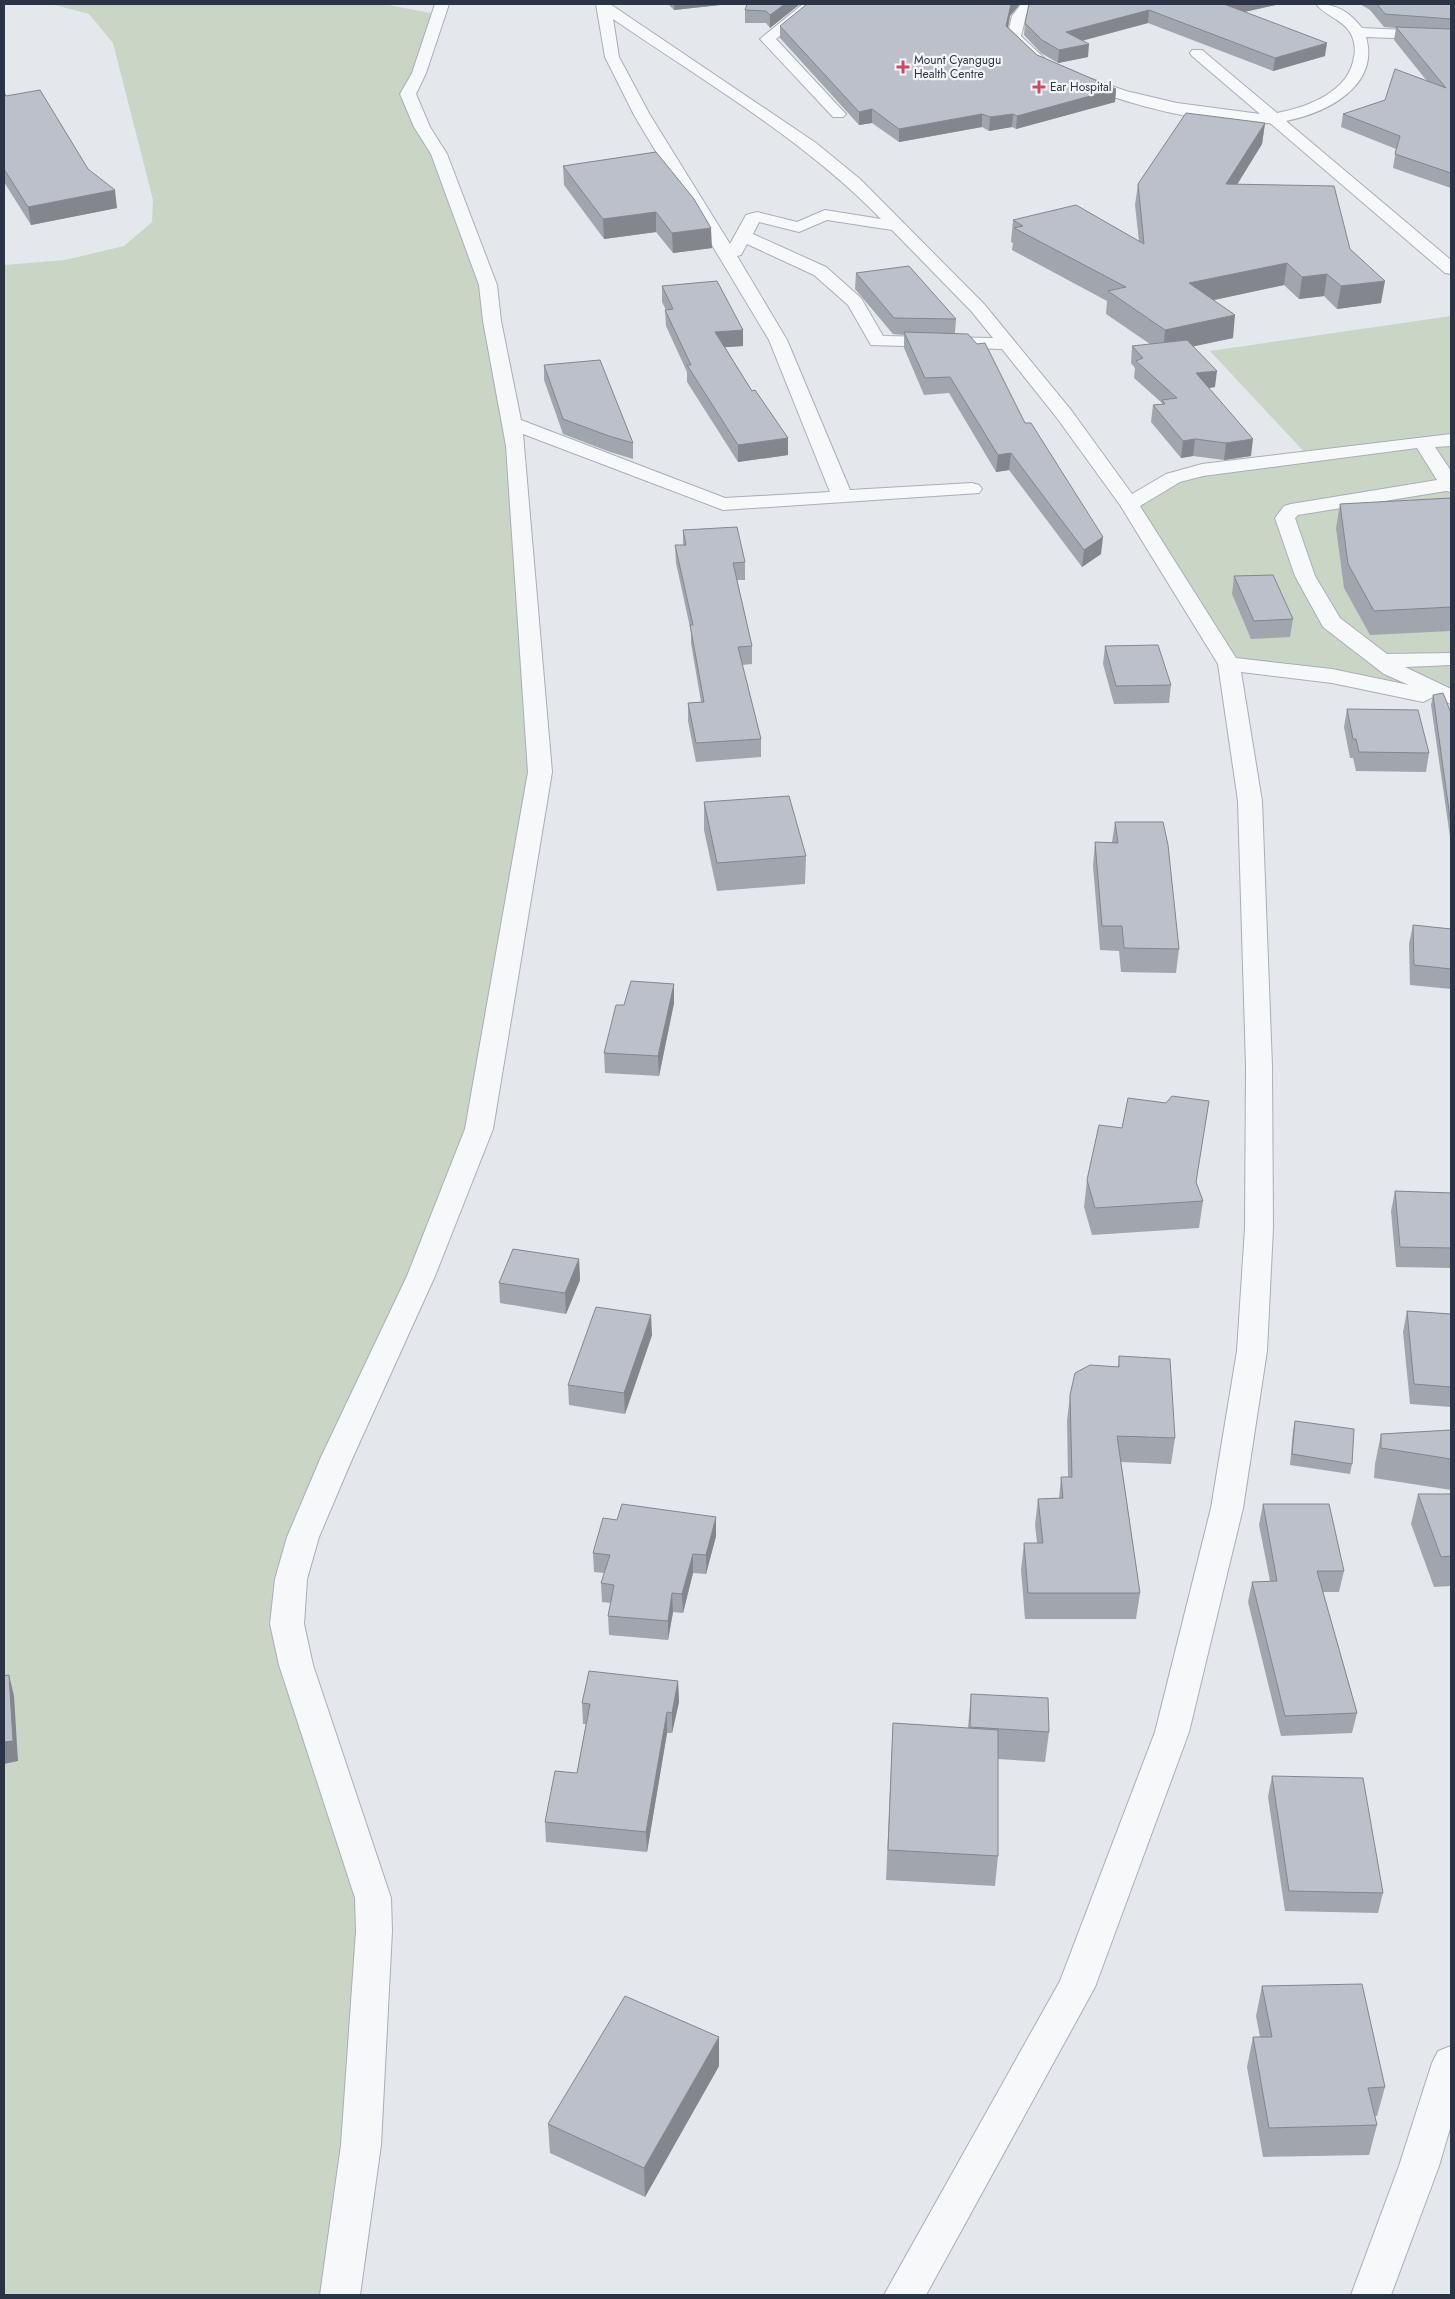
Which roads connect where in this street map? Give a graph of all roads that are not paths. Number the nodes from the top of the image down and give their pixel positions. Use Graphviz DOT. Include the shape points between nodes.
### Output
graph roads {
  1 [pos="442,4"];
  2 [pos="812,4"];
  3 [pos="1028,4"];
  4 [pos="1323,4"];
  5 [pos="603,5"];
  6 [pos="1358,32"];
  7 [pos="1451,36"];
  8 [pos="1197,53"];
  9 [pos="838,114"];
  10 [pos="1276,118"];
  11 [pos="896,226"];
  12 [pos="744,236"];
  13 [pos="731,259"];
  14 [pos="1451,269"];
  15 [pos="1006,344"];
  16 [pos="511,423"];
  17 [pos="1451,440"];
  18 [pos="1422,442"];
  19 [pos="1451,485"];
  20 [pos="972,489"];
  21 [pos="842,496"];
  22 [pos="1129,504"];
  23 [pos="1451,659"];
  24 [pos="1382,661"];
  25 [pos="1229,664"];
  26 [pos="1451,697"];
  27 [pos="1451,701"];
  28 [pos="1451,2063"];
  29 [pos="340,2295"];
  30 [pos="904,2295"];
  31 [pos="1371,2295"];
  1 -- 16 [label="street" via="419,73 408,94 422,127 439,154 482,264"];
  2 -- 9 [label="street" via="767,39"];
  3 -- 10 [label="street" via="1019,16 1014,37 1039,61 1089,85 1148,101 1232,117"];
  4 -- 6 [label="street"];
  5 -- 11 [label="street" via="810,146 854,182"];
  5 -- 13 [label="street" via="612,57 642,114"];
  6 -- 7 [label="street"];
  6 -- 10 [label="street" via="1364,56 1353,81 1328,102"];
  8 -- 10 [label="street"];
  10 -- 14 [label="street"];
  11 -- 12 [label="street" via="825,215 799,227 757,217 752,219"];
  11 -- 15 [label="street" via="978,308"];
  12 -- 13 [label="street"];
  12 -- 15 [label="street" via="820,271 855,302 877,341"];
  13 -- 21 [label="street" via="778,340"];
  15 -- 22 [label="street" via="1064,414"];
  16 -- 21 [label="street" via="723,504"];
  16 -- 29 [label="street" via="516,446 540,772 478,1129 421,1276 303,1537 291,1579 287,1624 296,1665 373,1898 374,1931 361,2145"];
  17 -- 18 [label="street"];
  18 -- 19 [label="street"];
  18 -- 22 [label="street" via="1202,470 1174,478"];
  19 -- 24 [label="street" via="1290,510 1285,518 1305,576 1331,622"];
  20 -- 21 [label="street"];
  22 -- 25 [label="street"];
  23 -- 24 [label="street"];
  24 -- 26 [label="street"];
  25 -- 27 [label="street" via="1332,676"];
  25 -- 30 [label="street" via="1250,801 1259,1066 1259,1228 1252,1351 1227,1508 1172,1732 1076,1987"];
  28 -- 31 [label="street" via="1420,2166"];
}
